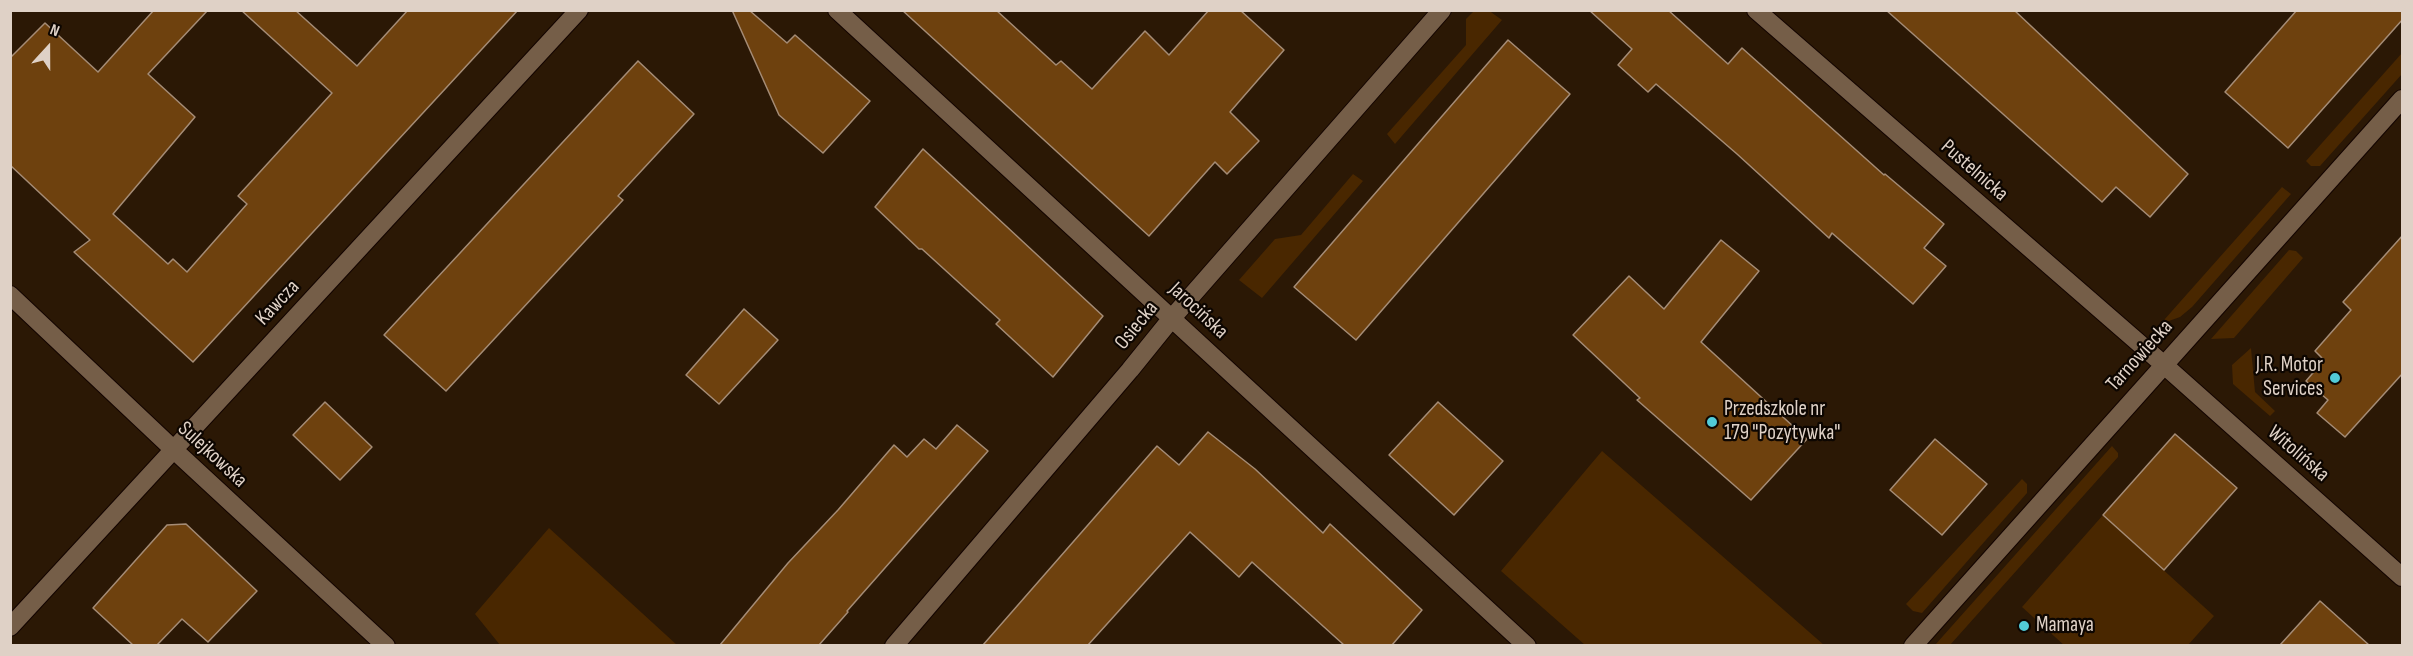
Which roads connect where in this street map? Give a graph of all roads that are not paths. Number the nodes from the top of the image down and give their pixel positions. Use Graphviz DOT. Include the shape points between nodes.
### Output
graph roads {
  1 [pos="579,10"];
  2 [pos="837,10"];
  3 [pos="1442,10"];
  4 [pos="1756,10"];
  5 [pos="2403,99"];
  6 [pos="10,295"];
  7 [pos="1172,318"];
  8 [pos="2163,364"];
  9 [pos="173,450"];
  10 [pos="2403,577"];
  11 [pos="10,627"];
  12 [pos="386,645"];
  13 [pos="894,645"];
  14 [pos="1527,645"];
  15 [pos="1913,645"];
  1 -- 9 [label="street, Kawcza"];
  2 -- 7 [label="street, Jarocińska"];
  3 -- 7 [label="street, Osiecka"];
  4 -- 8 [label="street, Pustelnicka"];
  5 -- 8 [label="street, Tarnowiecka"];
  6 -- 9 [label="street, Sulejkowska"];
  7 -- 13 [label="street, Osiecka"];
  7 -- 14 [label="street, Jarocińska"];
  8 -- 10 [label="street, Witolińska"];
  8 -- 15 [label="street, Tarnowiecka"];
  9 -- 11 [label="street, Kawcza"];
  9 -- 12 [label="street, Sulejkowska"];
}
